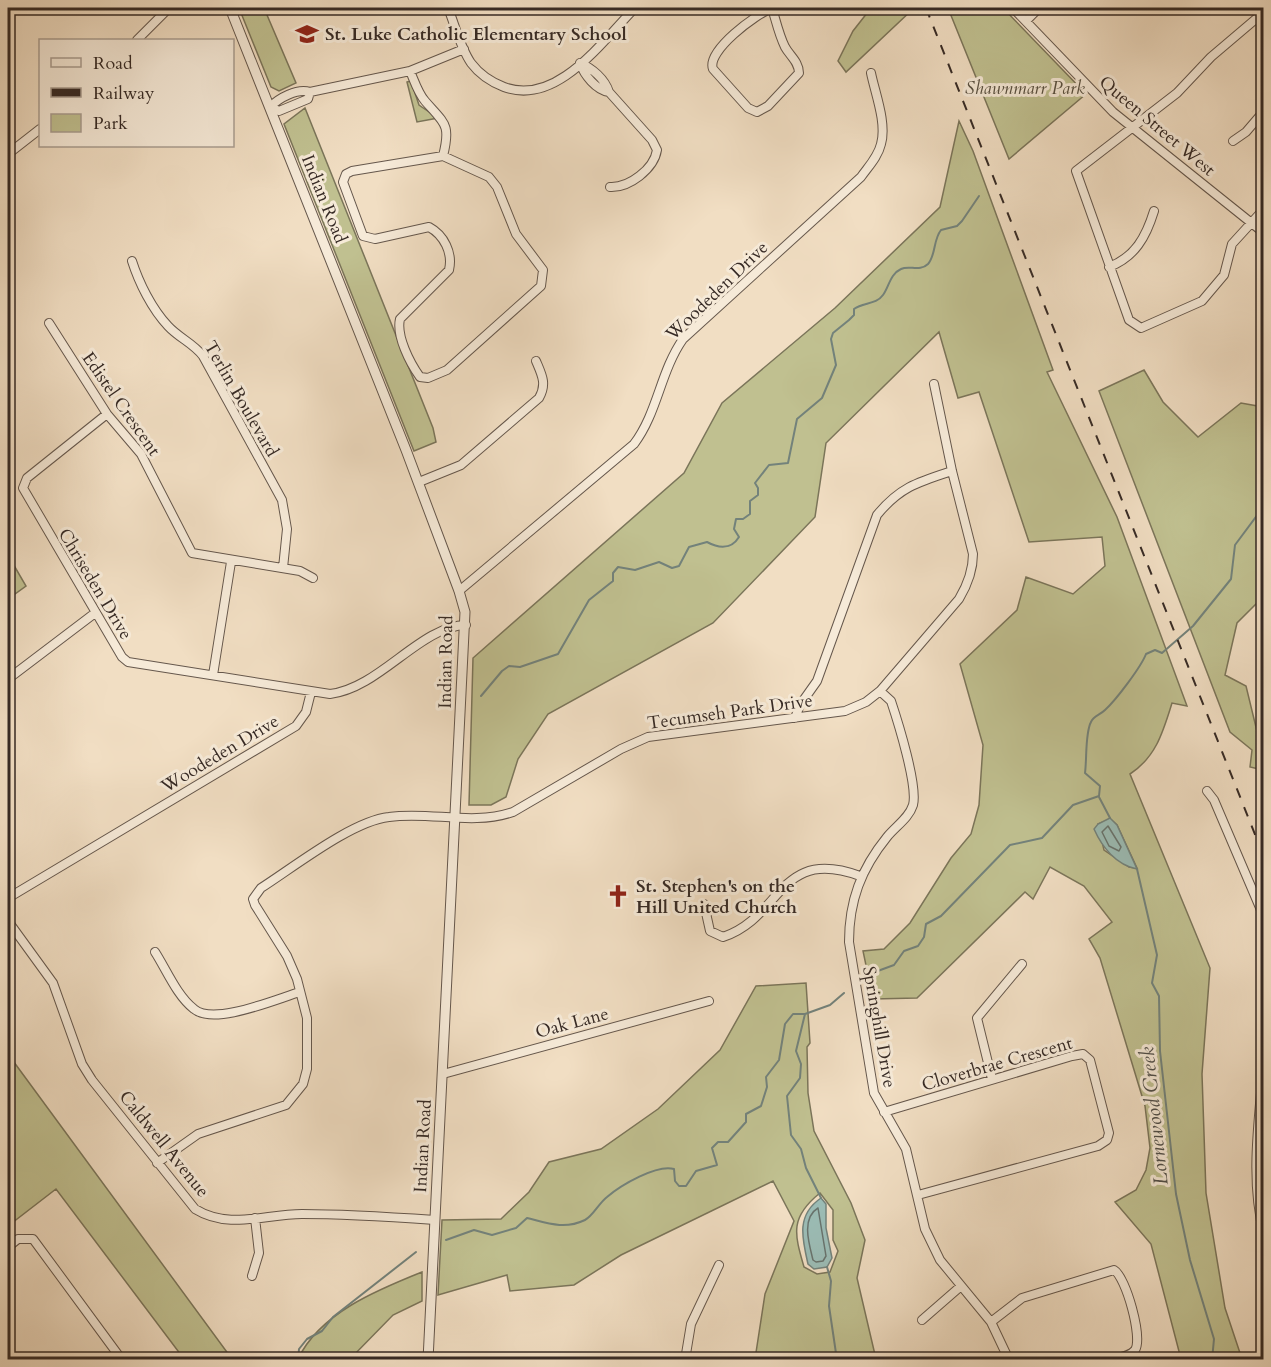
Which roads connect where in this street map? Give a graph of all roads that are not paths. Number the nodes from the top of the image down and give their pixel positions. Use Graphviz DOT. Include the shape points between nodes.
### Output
graph roads {
  1 [pos="170,8"];
  2 [pos="230,8"];
  3 [pos="449,8"];
  4 [pos="635,8"];
  5 [pos="772,8"];
  6 [pos="1013,8"];
  7 [pos="1040,8"];
  8 [pos="1263,12"];
  9 [pos="1026,21"];
  10 [pos="139,39"];
  11 [pos="464,49"];
  12 [pos="580,63"];
  13 [pos="410,71"];
  14 [pos="871,73"];
  15 [pos="270,107"];
  16 [pos="1263,111"];
  17 [pos="1132,128"];
  18 [pos="39,130"];
  19 [pos="1233,141"];
  20 [pos="8,154"];
  21 [pos="443,156"];
  22 [pos="610,187"];
  23 [pos="1263,209"];
  24 [pos="1154,211"];
  25 [pos="1250,222"];
  26 [pos="1263,233"];
  27 [pos="132,261"];
  28 [pos="1109,267"];
  29 [pos="49,323"];
  30 [pos="536,361"];
  31 [pos="934,384"];
  32 [pos="107,414"];
  33 [pos="952,471"];
  34 [pos="419,482"];
  35 [pos="231,562"];
  36 [pos="283,568"];
  37 [pos="313,578"];
  38 [pos="459,591"];
  39 [pos="94,613"];
  40 [pos="466,625"];
  41 [pos="213,675"];
  42 [pos="8,679"];
  43 [pos="880,691"];
  44 [pos="311,692"];
  45 [pos="795,718"];
  46 [pos="1207,791"];
  47 [pos="456,820"];
  48 [pos="860,876"];
  49 [pos="8,898"];
  50 [pos="704,904"];
  51 [pos="1263,917"];
  52 [pos="8,921"];
  53 [pos="154,952"];
  54 [pos="1022,964"];
  55 [pos="300,992"];
  56 [pos="709,1001"];
  57 [pos="1263,1058"];
  58 [pos="443,1074"];
  59 [pos="992,1079"];
  60 [pos="884,1112"];
  61 [pos="157,1163"];
  62 [pos="918,1194"];
  63 [pos="1260,1197"];
  64 [pos="255,1218"];
  65 [pos="435,1220"];
  66 [pos="1263,1234"];
  67 [pos="8,1247"];
  68 [pos="719,1265"];
  69 [pos="252,1276"];
  70 [pos="961,1286"];
  71 [pos="922,1320"];
  72 [pos="991,1322"];
  73 [pos="122,1359"];
  74 [pos="428,1359"];
  75 [pos="685,1359"];
  76 [pos="1009,1359"];
  77 [pos="1108,1359"];
  1 -- 10 [label="street"];
  2 -- 15 [label="street, Indian Road"];
  3 -- 11 [label="street"];
  4 -- 12 [label="street"];
  5 -- 5 [label="street" via="750,19 714,54 711,62 747,107 757,112 768,106 799,73"];
  6 -- 9 [label="street, Queen Street West"];
  7 -- 9 [label="street"];
  8 -- 17 [label="street" via="1211,57 1178,93"];
  9 -- 17 [label="street, Queen Street West"];
  11 -- 12 [label="street" via="486,78 520,91 550,86"];
  11 -- 13 [label="street"];
  12 -- 22 [label="street" via="607,85 657,150 652,164 633,180"];
  13 -- 15 [label="street" via="310,92 303,90 278,99"];
  13 -- 21 [label="street" via="423,99 445,121"];
  14 -- 38 [label="street, Woodeden Drive" via="882,143 861,177 683,339 665,369 647,426 634,444"];
  15 -- 34 [label="street, Indian Road"];
  16 -- 19 [label="street"];
  17 -- 25 [label="street, Queen Street West"];
  17 -- 28 [label="street" via="1076,171"];
  18 -- 20 [label="street"];
  21 -- 21 [label="street" via="352,171 343,182 363,236 375,239 429,227 440,233 451,260 449,270 400,319 398,327 414,368 420,376 428,378 447,370 541,286 543,280 543,270 516,234 489,177"];
  23 -- 25 [label="street"];
  24 -- 28 [label="street" via="1130,258"];
  25 -- 26 [label="street, Queen Street West"];
  25 -- 28 [label="street" via="1232,244 1224,274 1202,301 1145,327 1129,320"];
  27 -- 36 [label="street, Terlin Boulevard" via="138,279 167,326 203,356 282,500 287,529"];
  29 -- 32 [label="street, Edistel Crescent"];
  30 -- 34 [label="street" via="544,381 539,398 461,465"];
  31 -- 33 [label="street, Tecumseh Park Drive"];
  32 -- 35 [label="street, Edistel Crescent" via="141,454 186,547 199,556"];
  32 -- 39 [label="street, Chriseden Drive" via="27,478 22,488"];
  33 -- 43 [label="street, Tecumseh Park Drive" via="973,554 969,583 960,599"];
  33 -- 45 [label="street" via="896,493 877,515 817,681"];
  34 -- 38 [label="street, Indian Road"];
  35 -- 36 [label="street, Edistel Crescent"];
  35 -- 41 [label="street"];
  36 -- 37 [label="street, Edistel Crescent"];
  38 -- 40 [label="street, Indian Road"];
  39 -- 41 [label="street, Chriseden Drive" via="128,662"];
  39 -- 42 [label="street"];
  40 -- 44 [label="street" via="445,628 355,688 330,694"];
  40 -- 47 [label="street, Indian Road"];
  41 -- 44 [label="street, Chriseden Drive"];
  43 -- 45 [label="street, Tecumseh Park Drive" via="845,711"];
  43 -- 48 [label="street, Springhill Drive" via="893,708 915,792 906,818"];
  44 -- 49 [label="street, Woodeden Drive" via="306,712 296,726"];
  45 -- 47 [label="street, Tecumseh Park Drive" via="648,737 513,812 486,819"];
  46 -- 51 [label="street"];
  47 -- 55 [label="street, Tecumseh Park Drive" via="386,817 357,827 261,888 253,899 255,905 292,966"];
  47 -- 58 [label="street, Indian Road"];
  48 -- 50 [label="street" via="840,869 804,872 787,883 748,924 723,938 710,931"];
  48 -- 60 [label="street, Springhill Drive" via="852,904 849,942 872,1083"];
  52 -- 61 [label="street, Caldwell Avenue" via="53,983 82,1064"];
  53 -- 55 [label="street" via="189,1004 204,1015 219,1015"];
  54 -- 59 [label="street" via="976,1018"];
  55 -- 61 [label="street, Tecumseh Park Drive" via="307,1018 307,1069 295,1096 276,1110 211,1128 188,1139"];
  56 -- 58 [label="street, Oak Lane"];
  57 -- 63 [label="street"];
  58 -- 65 [label="street, Indian Road"];
  59 -- 60 [label="street, Cloverbrae Crescent"];
  59 -- 62 [label="street, Cloverbrae Crescent" via="1083,1054 1094,1070 1107,1140 1098,1146"];
  60 -- 62 [label="street, Springhill Drive" via="906,1149"];
  61 -- 64 [label="street, Caldwell Avenue" via="187,1202 207,1216 231,1221"];
  62 -- 70 [label="street, Springhill Drive" via="931,1242"];
  63 -- 66 [label="street"];
  64 -- 65 [label="street, Caldwell Avenue" via="300,1214"];
  64 -- 69 [label="street" via="259,1253"];
  65 -- 74 [label="street, Indian Road"];
  67 -- 73 [label="street" via="18,1239 33,1239"];
  68 -- 75 [label="street" via="691,1324"];
  70 -- 71 [label="street"];
  70 -- 72 [label="street, Springhill Drive"];
  72 -- 76 [label="street, Springhill Drive"];
  72 -- 77 [label="street" via="1022,1298 1114,1270 1123,1279 1139,1338 1130,1354"];
}
